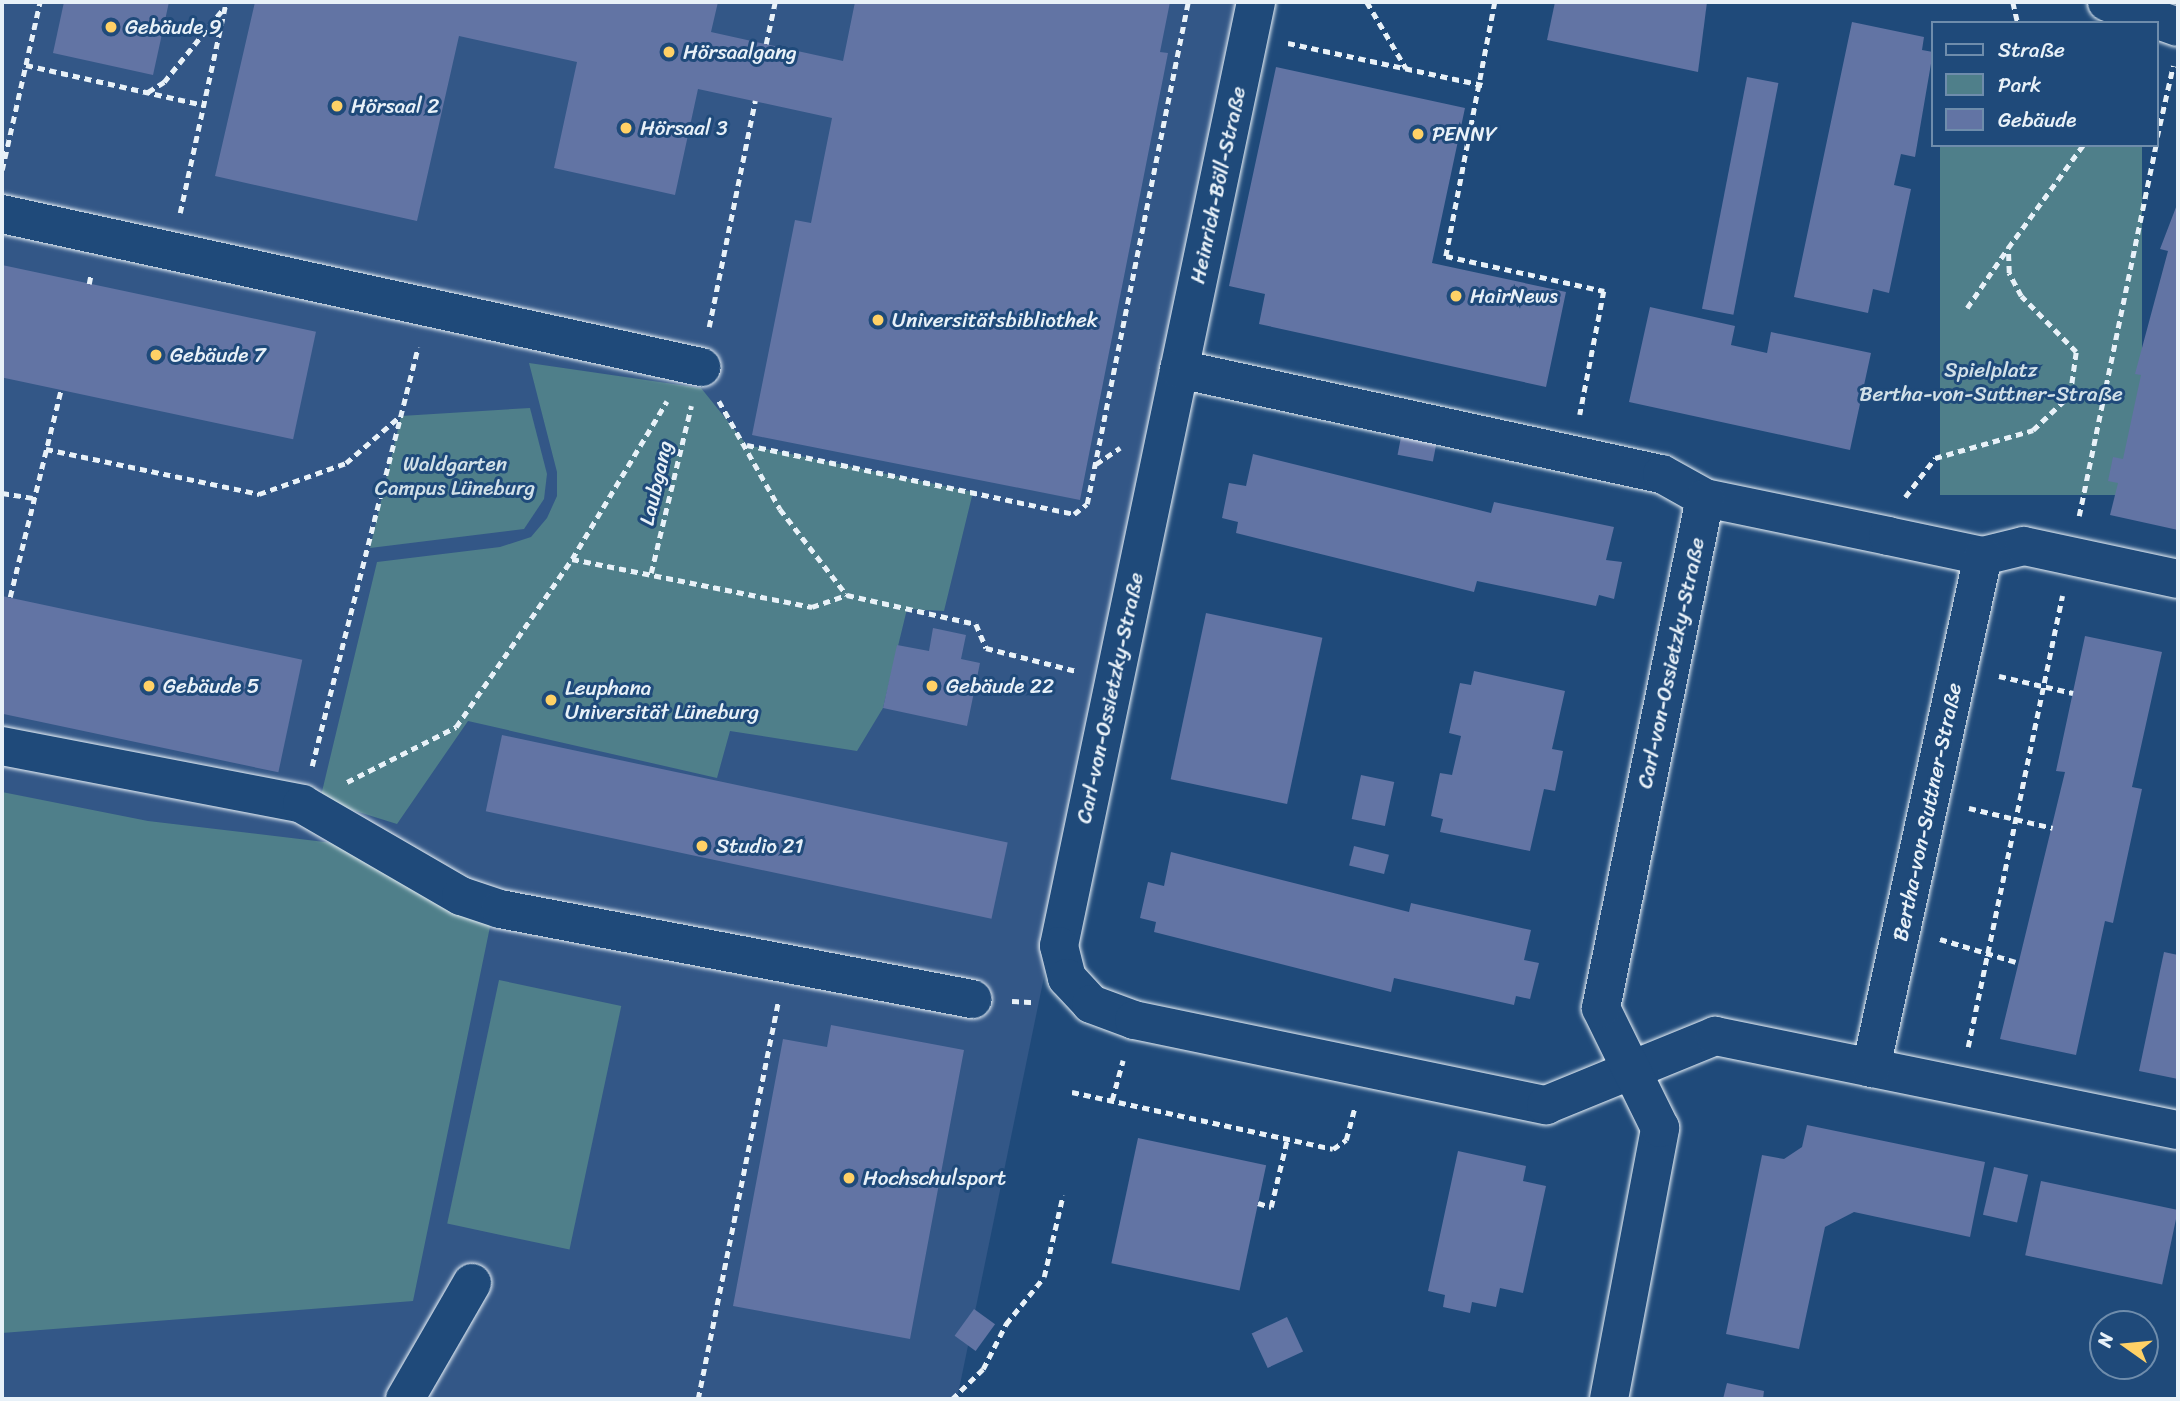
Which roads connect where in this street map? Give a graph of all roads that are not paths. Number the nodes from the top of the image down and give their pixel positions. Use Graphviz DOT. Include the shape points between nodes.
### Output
graph roads {
  1 [pos="2107,2"];
  2 [pos="1253,18"];
  3 [pos="2140,21"];
  4 [pos="2159,32"];
  5 [pos="2177,42"];
  6 [pos="2,214"];
  7 [pos="1179,369"];
  8 [pos="691,377"];
  9 [pos="1705,498"];
  10 [pos="1983,556"];
  11 [pos="2178,579"];
  12 [pos="2,746"];
  13 [pos="972,999"];
  14 [pos="1871,1068"];
  15 [pos="1631,1070"];
  16 [pos="2178,1130"];
  17 [pos="472,1283"];
  18 [pos="405,1399"];
  19 [pos="1609,1399"];
  1 -- 3 [label="street"];
  2 -- 7 [label="street, Heinrich-Böll-Straße"];
  4 -- 5 [label="street"];
  6 -- 8 [label="street" via="428,305"];
  7 -- 9 [label="street" via="1662,474"];
  7 -- 15 [label="street, Carl-von-Ossietzky-Straße" via="1059,946 1067,978 1091,1004 1134,1020 1546,1105"];
  9 -- 10 [label="street"];
  9 -- 15 [label="street, Carl-von-Ossietzky-Straße" via="1601,1008"];
  10 -- 11 [label="street" via="2024,546"];
  10 -- 14 [label="street, Bertha-von-Suttner-Straße"];
  12 -- 13 [label="street" via="302,804 461,896 500,909"];
  14 -- 15 [label="street" via="1715,1036"];
  14 -- 16 [label="street"];
  15 -- 19 [label="street, Carl-von-Ossietzky-Straße" via="1660,1128"];
  17 -- 18 [label="street"];
}
